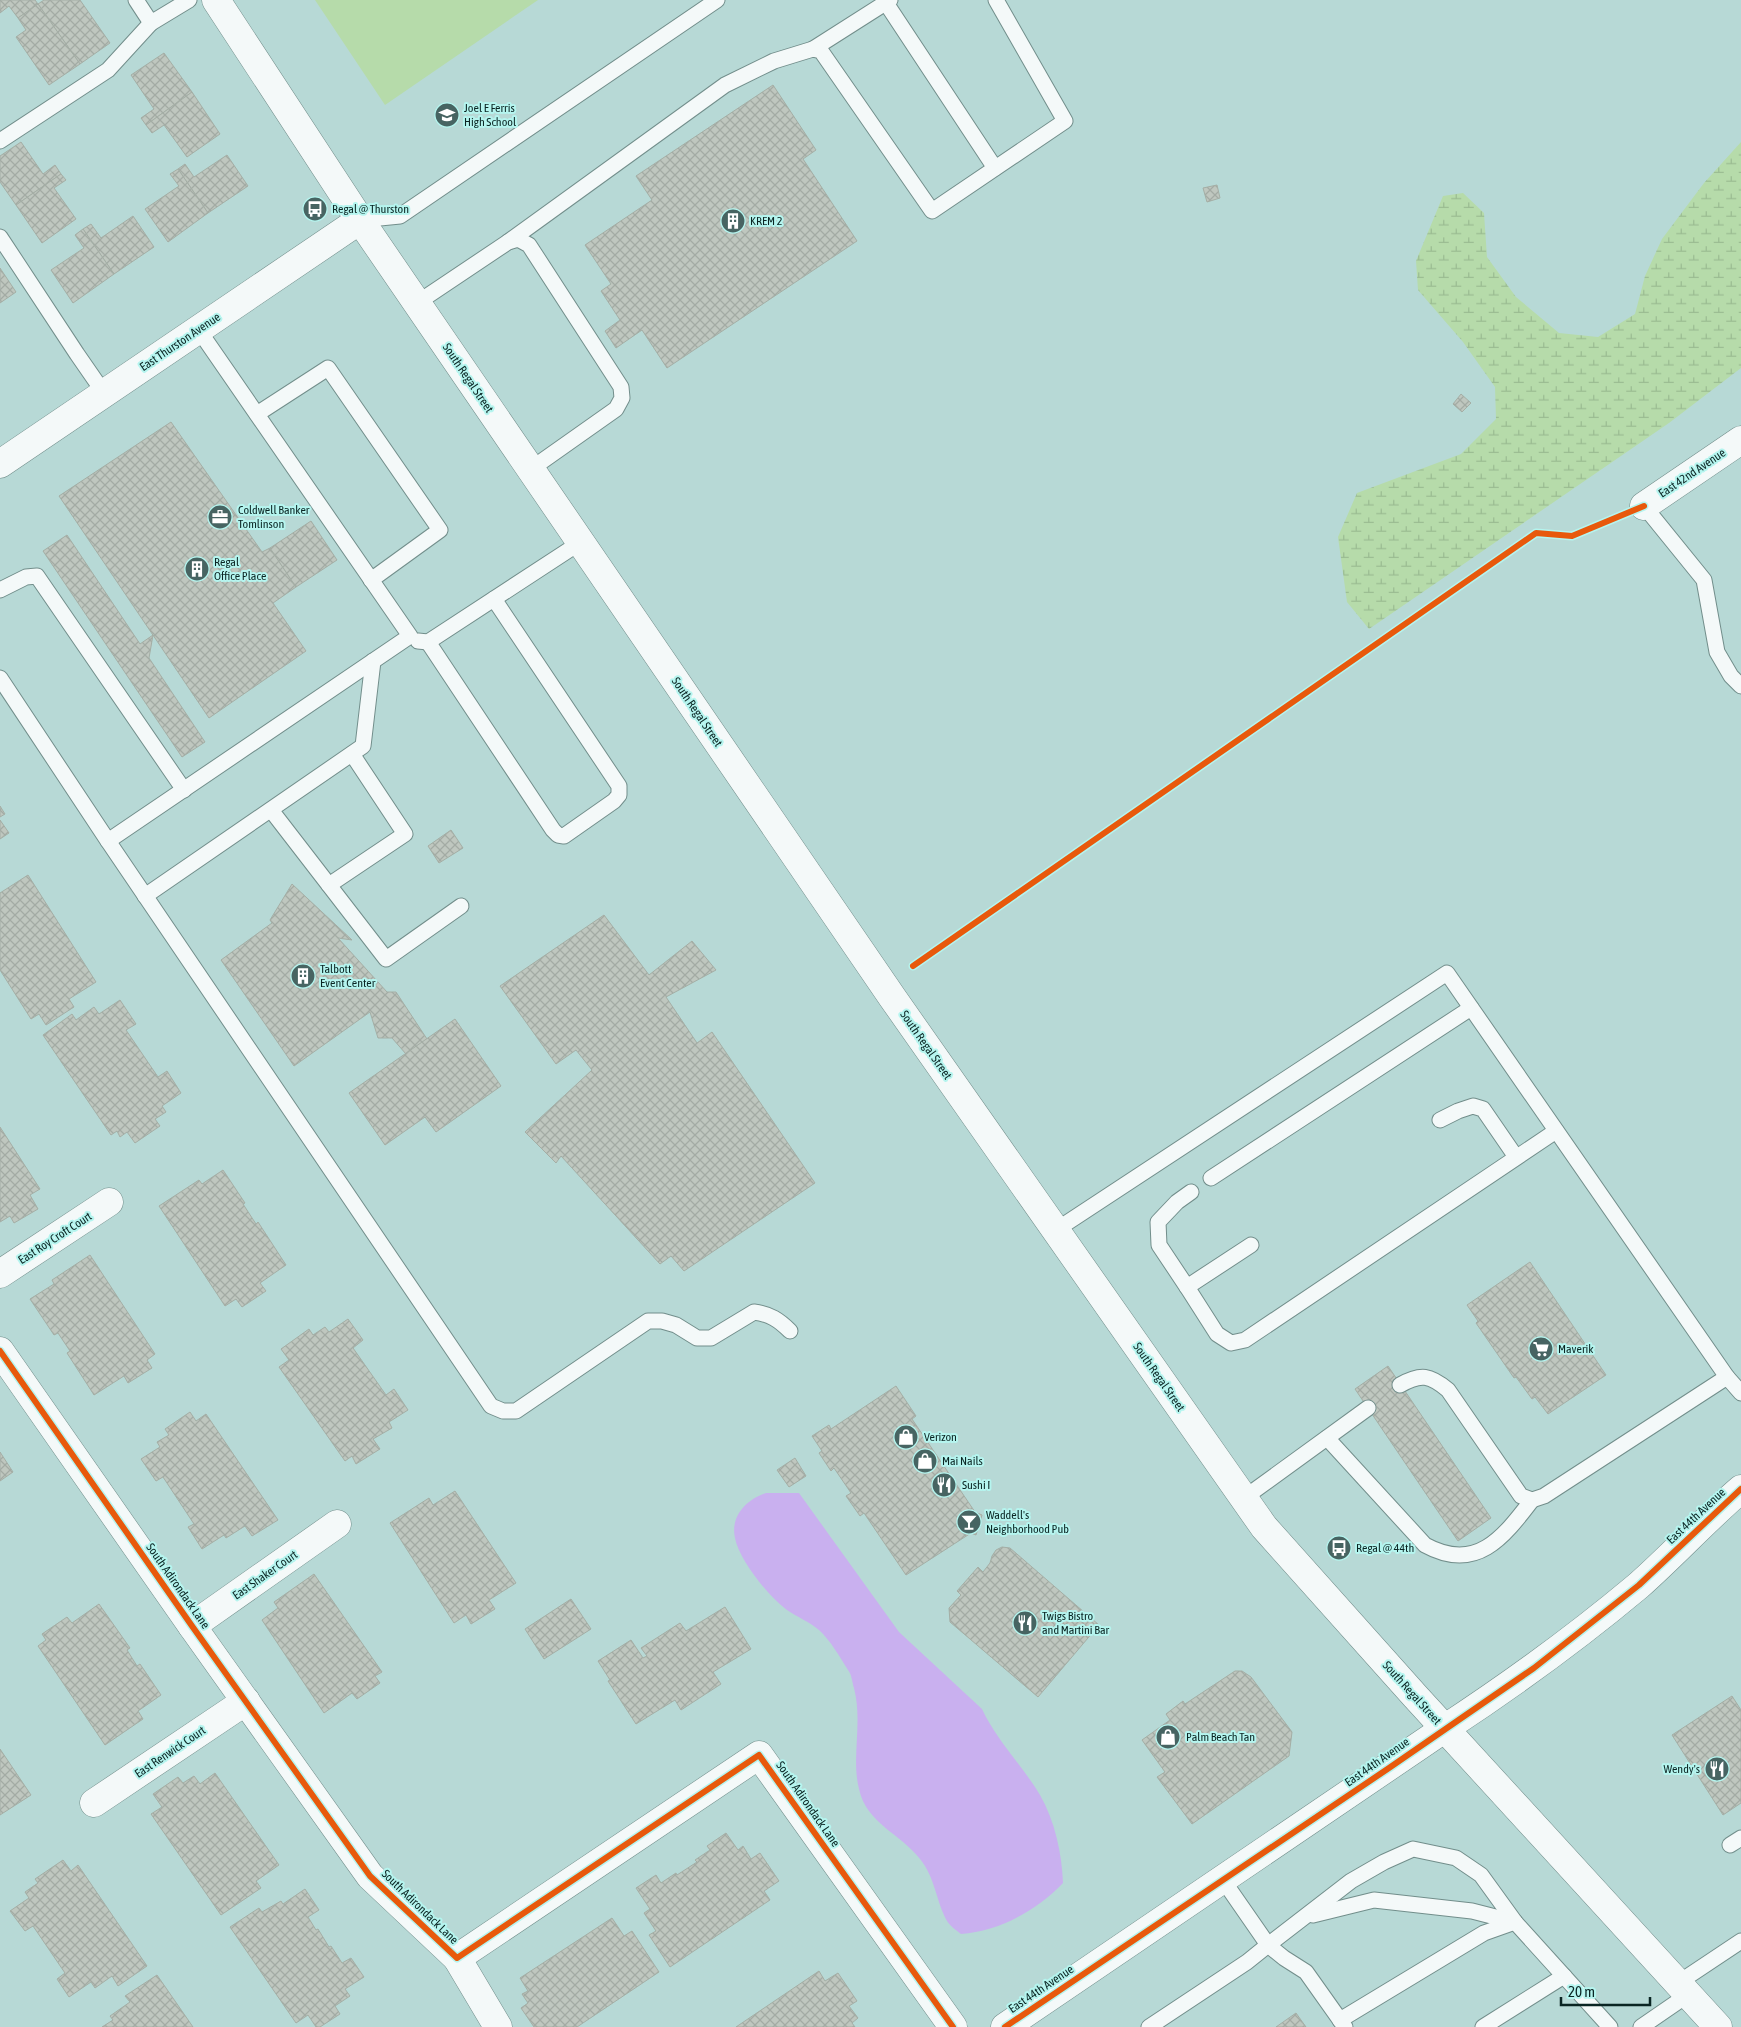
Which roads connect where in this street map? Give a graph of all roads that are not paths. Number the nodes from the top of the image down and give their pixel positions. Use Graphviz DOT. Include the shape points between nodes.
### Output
graph roads {
  1 [pos="136,0"];
  2 [pos="189,0"];
  3 [pos="216,0"];
  4 [pos="717,0"];
  5 [pos="996,0"];
  6 [pos="888,1"];
  7 [pos="151,23"];
  8 [pos="813,49"];
  9 [pos="0,141"];
  10 [pos="995,168"];
  11 [pos="360,220"];
  12 [pos="0,237"];
  13 [pos="508,242"];
  14 [pos="417,303"];
  15 [pos="198,329"];
  16 [pos="104,393"];
  17 [pos="257,414"];
  18 [pos="1741,440"];
  19 [pos="0,464"];
  20 [pos="531,469"];
  21 [pos="1644,506"];
  22 [pos="581,542"];
  23 [pos="372,580"];
  24 [pos="0,590"];
  25 [pos="494,600"];
  26 [pos="410,636"];
  27 [pos="428,642"];
  28 [pos="373,661"];
  29 [pos="0,678"];
  30 [pos="1741,686"];
  31 [pos="352,754"];
  32 [pos="184,790"];
  33 [pos="271,810"];
  34 [pos="108,841"];
  35 [pos="329,885"];
  36 [pos="145,896"];
  37 [pos="461,906"];
  38 [pos="1471,1008"];
  39 [pos="1440,1120"];
  40 [pos="1556,1130"];
  41 [pos="1516,1158"];
  42 [pos="1211,1178"];
  43 [pos="1190,1192"];
  44 [pos="109,1202"];
  45 [pos="1056,1230"];
  46 [pos="1251,1245"];
  47 [pos="0,1274"];
  48 [pos="1187,1288"];
  49 [pos="790,1331"];
  50 [pos="0,1351"];
  51 [pos="1727,1376"];
  52 [pos="1400,1385"];
  53 [pos="1741,1392"];
  54 [pos="1368,1408"];
  55 [pos="1327,1438"];
  56 [pos="1244,1498"];
  57 [pos="1532,1500"];
  58 [pos="1738,1500"];
  59 [pos="338,1524"];
  60 [pos="192,1626"];
  61 [pos="246,1701"];
  62 [pos="1444,1729"];
  63 [pos="94,1803"];
  64 [pos="1223,1880"];
  65 [pos="1303,1918"];
  66 [pos="1515,1922"];
  67 [pos="1741,1941"];
  68 [pos="1268,1945"];
  69 [pos="457,1958"];
  70 [pos="1564,1976"];
  71 [pos="1684,1988"];
  72 [pos="1017,2024"];
  73 [pos="1342,2024"];
  74 [pos="498,2027"];
  75 [pos="953,2027"];
  76 [pos="1149,2027"];
  77 [pos="1483,2027"];
  78 [pos="1610,2027"];
  79 [pos="1641,2027"];
  80 [pos="1718,2027"];
  1 -- 7 [label="lane"];
  2 -- 7 [label="lane"];
  3 -- 11 [label="street, South Regal Street"];
  4 -- 11 [label="lane" via="400,216"];
  5 -- 10 [label="lane" via="1065,121"];
  6 -- 8 [label="lane"];
  6 -- 10 [label="lane"];
  7 -- 9 [label="lane" via="108,70"];
  8 -- 10 [label="lane" via="821,51 932,211"];
  8 -- 13 [label="lane" via="774,61 725,85"];
  11 -- 14 [label="street, South Regal Street"];
  11 -- 15 [label="street, East Thurston Avenue"];
  12 -- 16 [label="lane"];
  13 -- 14 [label="lane"];
  13 -- 20 [label="lane" via="518,239 529,245 621,386 622,398 616,409"];
  14 -- 20 [label="street, South Regal Street"];
  15 -- 16 [label="street, East Thurston Avenue"];
  15 -- 17 [label="lane"];
  16 -- 19 [label="street, East Thurston Avenue"];
  17 -- 23 [label="lane"];
  17 -- 23 [label="lane" via="328,368 440,530"];
  18 -- 21 [label="street, East 42nd Avenue"];
  20 -- 22 [label="street, South Regal Street"];
  21 -- 30 [label="lane" via="1704,580 1717,652"];
  22 -- 25 [label="lane"];
  22 -- 45 [label="street, South Regal Street" via="892,997"];
  23 -- 26 [label="lane"];
  24 -- 32 [label="lane" via="26,577 37,576"];
  25 -- 27 [label="lane"];
  25 -- 27 [label="lane" via="619,786 619,795 614,802 564,836 553,830"];
  26 -- 27 [label="lane" via="419,642"];
  26 -- 28 [label="lane"];
  28 -- 31 [label="lane" via="363,746"];
  28 -- 32 [label="lane"];
  29 -- 34 [label="lane"];
  31 -- 33 [label="lane"];
  31 -- 35 [label="lane" via="405,834"];
  32 -- 34 [label="lane"];
  33 -- 35 [label="lane"];
  33 -- 36 [label="lane"];
  34 -- 36 [label="lane"];
  35 -- 37 [label="lane" via="386,959"];
  36 -- 49 [label="lane" via="491,1406 503,1411 516,1411 648,1321 662,1321 676,1325 697,1338 711,1338 754,1312 779,1320"];
  38 -- 40 [label="lane"];
  38 -- 42 [label="lane"];
  38 -- 45 [label="lane" via="1447,973"];
  39 -- 41 [label="lane" via="1473,1106 1483,1109"];
  40 -- 41 [label="lane"];
  40 -- 51 [label="lane"];
  41 -- 48 [label="lane" via="1245,1340 1231,1343 1217,1334"];
  43 -- 48 [label="lane" via="1158,1222 1159,1245"];
  44 -- 47 [label="street, East Roy Croft Court"];
  45 -- 56 [label="street, South Regal Street"];
  46 -- 48 [label="lane"];
  50 -- 60 [label="street, South Adirondack Lane"];
  51 -- 53 [label="lane"];
  51 -- 57 [label="lane" via="1544,1496"];
  52 -- 57 [label="lane" via="1421,1376 1432,1378 1448,1390 1521,1496"];
  54 -- 55 [label="lane"];
  55 -- 56 [label="lane"];
  55 -- 57 [label="lane" via="1425,1545 1440,1554 1477,1553 1495,1543"];
  56 -- 62 [label="street, South Regal Street" via="1264,1527"];
  58 -- 62 [label="street, East 44th Avenue" via="1639,1585 1534,1668"];
  59 -- 60 [label="street, East Shaker Court"];
  60 -- 61 [label="street, South Adirondack Lane"];
  61 -- 63 [label="street, East Renwick Court"];
  61 -- 69 [label="street, South Adirondack Lane" via="370,1876"];
  62 -- 64 [label="street, East 44th Avenue"];
  62 -- 71 [label="street, South Regal Street"];
  64 -- 68 [label="lane"];
  64 -- 72 [label="street, East 44th Avenue"];
  65 -- 66 [label="lane" via="1374,1900 1472,1911"];
  65 -- 66 [label="lane" via="1351,1882 1413,1849 1456,1858 1480,1875"];
  65 -- 68 [label="lane"];
  66 -- 70 [label="lane"];
  66 -- 73 [label="lane" via="1484,1933"];
  67 -- 71 [label="lane"];
  68 -- 73 [label="lane" via="1306,1972"];
  68 -- 76 [label="lane"];
  69 -- 74 [label="street"];
  69 -- 75 [label="street, South Adirondack Lane" via="759,1754"];
  70 -- 77 [label="lane"];
  70 -- 78 [label="lane"];
  71 -- 79 [label="lane"];
  71 -- 80 [label="street, South Regal Street"];
}
